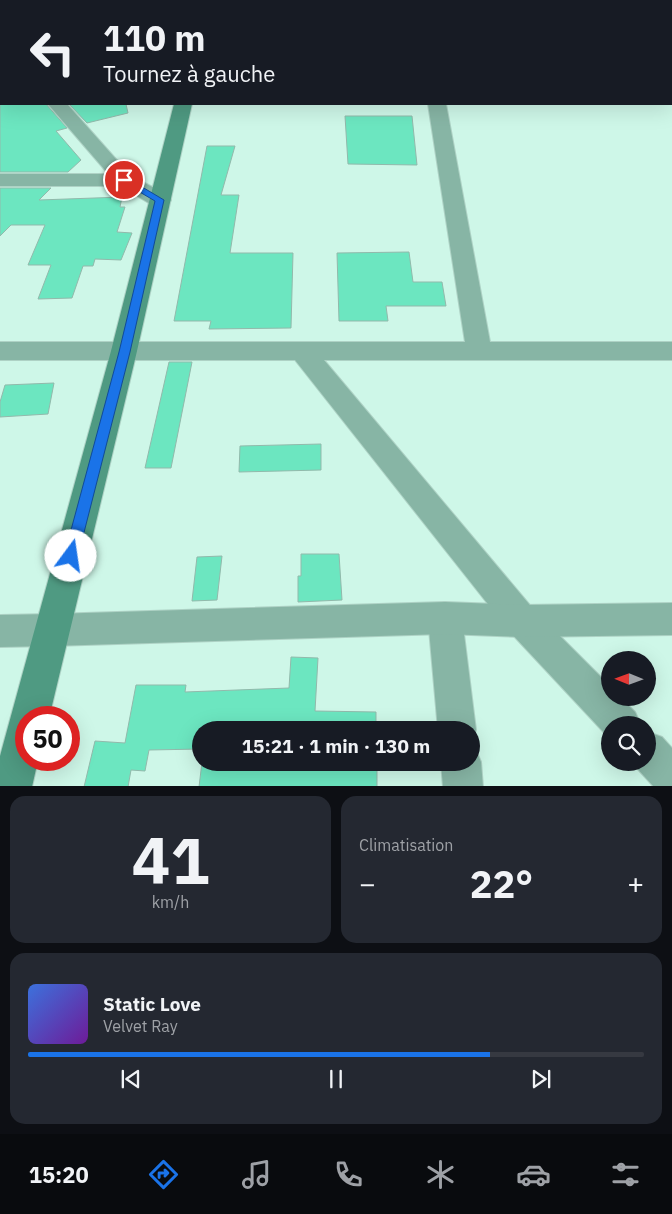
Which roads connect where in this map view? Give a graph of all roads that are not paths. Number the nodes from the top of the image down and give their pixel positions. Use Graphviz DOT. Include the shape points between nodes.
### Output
graph roads {
  1 [pos="58,105"];
  2 [pos="183,105"];
  3 [pos="437,105"];
  4 [pos="0,180"];
  5 [pos="124,180"];
  6 [pos="160,200"];
  7 [pos="0,350"];
  8 [pos="479,351"];
  9 [pos="672,351"];
  10 [pos="124,352"];
  11 [pos="303,352"];
  12 [pos="446,618"];
  13 [pos="672,619"];
  14 [pos="522,621"];
  15 [pos="52,630"];
  16 [pos="0,631"];
  17 [pos="33,706"];
  18 [pos="613,716"];
  19 [pos="456,721"];
  20 [pos="656,760"];
  21 [pos="16,771"];
  22 [pos="461,771"];
  23 [pos="672,777"];
  24 [pos="12,786"];
  25 [pos="463,786"];
  1 -- 5 [label="street"];
  2 -- 6 [label="main road"];
  3 -- 8 [label="street"];
  4 -- 5 [label="street"];
  5 -- 6 [label="street"];
  6 -- 10 [label="main road"];
  7 -- 10 [label="street"];
  8 -- 9 [label="street"];
  8 -- 11 [label="street"];
  10 -- 11 [label="street"];
  10 -- 15 [label="main road"];
  11 -- 14 [label="street"];
  12 -- 14 [label="street"];
  12 -- 15 [label="street"];
  12 -- 19 [label="street"];
  13 -- 14 [label="street"];
  14 -- 18 [label="street"];
  15 -- 16 [label="street"];
  15 -- 17 [label="main road"];
  20 -- 23 [label="street"];
  21 -- 24 [label="main road"];
  22 -- 25 [label="street"];
}
